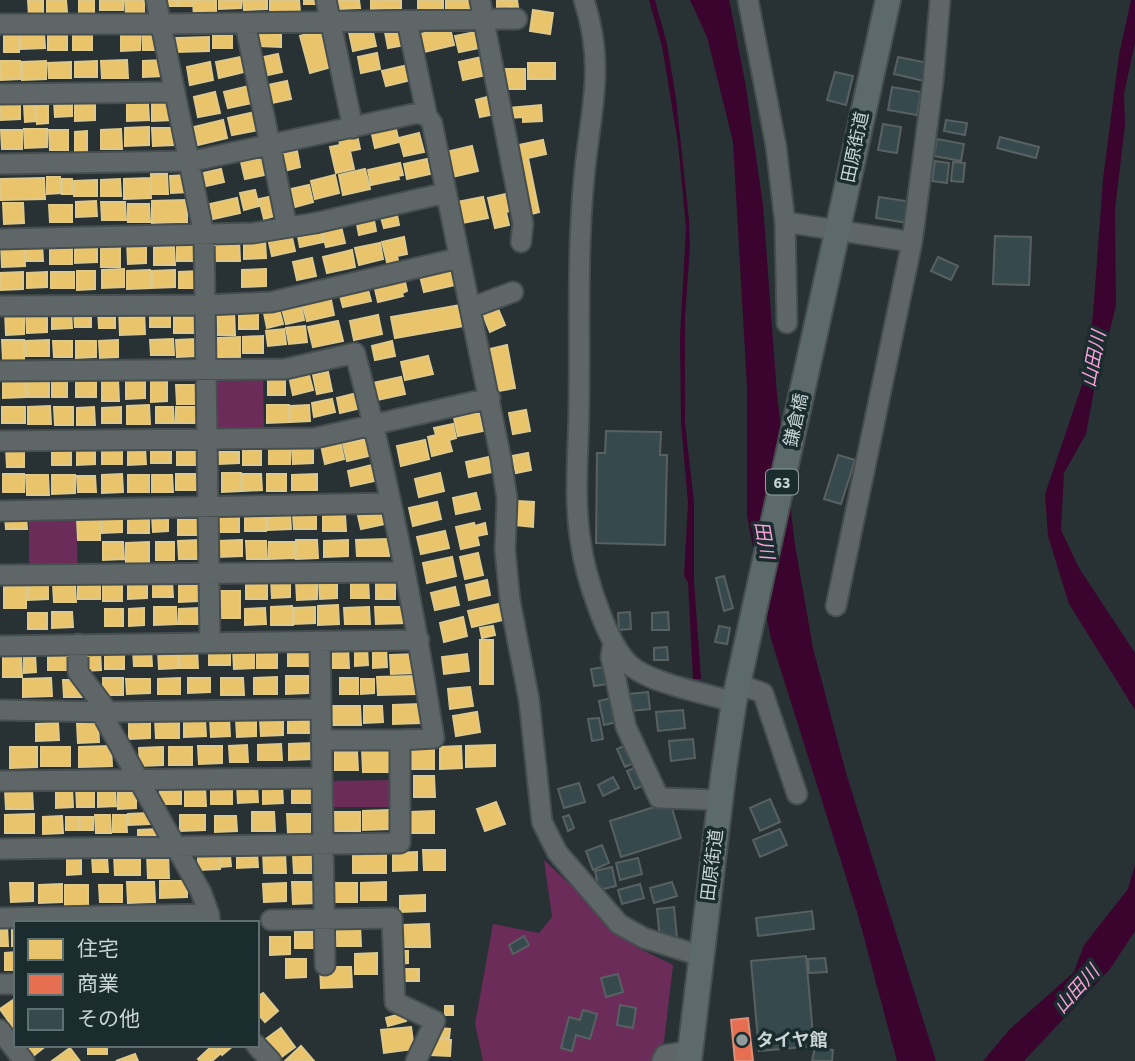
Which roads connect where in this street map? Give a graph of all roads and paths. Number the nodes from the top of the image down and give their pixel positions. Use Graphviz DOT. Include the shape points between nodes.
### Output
graph roads {
  1 [pos="156,0"];
  2 [pos="326,0"];
  3 [pos="480,0"];
  4 [pos="584,0"];
  5 [pos="748,0"];
  6 [pos="888,0"];
  7 [pos="940,0"];
  8 [pos="517,19"];
  9 [pos="484,20"];
  10 [pos="407,21"];
  11 [pos="331,22"];
  12 [pos="245,23"];
  13 [pos="0,24"];
  14 [pos="161,24"];
  15 [pos="175,92"];
  16 [pos="0,94"];
  17 [pos="427,116"];
  18 [pos="353,128"];
  19 [pos="270,145"];
  20 [pos="189,161"];
  21 [pos="0,164"];
  22 [pos="445,193"];
  23 [pos="785,222"];
  24 [pos="287,227"];
  25 [pos="838,231"];
  26 [pos="204,235"];
  27 [pos="0,239"];
  28 [pos="521,242"];
  29 [pos="912,242"];
  30 [pos="459,258"];
  31 [pos="513,292"];
  32 [pos="823,295"];
  33 [pos="205,305"];
  34 [pos="0,306"];
  35 [pos="470,308"];
  36 [pos="787,323"];
  37 [pos="0,371"];
  38 [pos="206,372"];
  39 [pos="490,398"];
  40 [pos="374,425"];
  41 [pos="207,439"];
  42 [pos="0,441"];
  43 [pos="390,503"];
  44 [pos="208,508"];
  45 [pos="0,511"];
  46 [pos="405,572"];
  47 [pos="209,574"];
  48 [pos="0,575"];
  49 [pos="836,606"];
  50 [pos="419,640"];
  51 [pos="210,642"];
  52 [pos="320,642"];
  53 [pos="613,643"];
  54 [pos="78,644"];
  55 [pos="0,646"];
  56 [pos="738,685"];
  57 [pos="320,709"];
  58 [pos="0,710"];
  59 [pos="105,712"];
  60 [pos="321,740"];
  61 [pos="400,740"];
  62 [pos="321,778"];
  63 [pos="138,780"];
  64 [pos="0,781"];
  65 [pos="797,794"];
  66 [pos="720,800"];
  67 [pos="322,845"];
  68 [pos="176,846"];
  69 [pos="0,849"];
  70 [pos="0,918"];
  71 [pos="209,918"];
  72 [pos="323,918"];
  73 [pos="153,919"];
  74 [pos="271,920"];
  75 [pos="701,956"];
  76 [pos="325,965"];
  77 [pos="0,1030"];
  78 [pos="258,1047"];
  79 [pos="690,1056"];
  80 [pos="24,1061"];
  81 [pos="271,1061"];
  82 [pos="416,1061"];
  83 [pos="662,1061"];
  1 -- 14 [label="street"];
  2 -- 11 [label="street"];
  3 -- 9 [label="street"];
  4 -- 53 [label="street" via="597,63 580,253 578,516 588,577"];
  5 -- 23 [label="street" via="776,146"];
  6 -- 25 [label="main road, 田原街道 / 63"];
  7 -- 29 [label="street"];
  8 -- 9 [label="street"];
  9 -- 10 [label="street"];
  9 -- 28 [label="street" via="523,224"];
  10 -- 11 [label="street"];
  10 -- 17 [label="street"];
  11 -- 12 [label="street"];
  11 -- 18 [label="street"];
  12 -- 14 [label="street"];
  12 -- 19 [label="street"];
  13 -- 14 [label="street"];
  14 -- 15 [label="street"];
  15 -- 16 [label="street"];
  15 -- 20 [label="street"];
  17 -- 18 [label="street" via="418,113"];
  17 -- 22 [label="street"];
  18 -- 19 [label="street"];
  19 -- 20 [label="street"];
  19 -- 24 [label="street"];
  20 -- 21 [label="street"];
  20 -- 26 [label="street"];
  22 -- 24 [label="street"];
  22 -- 30 [label="street"];
  23 -- 25 [label="street"];
  23 -- 36 [label="street"];
  24 -- 26 [label="street"];
  25 -- 29 [label="street"];
  25 -- 32 [label="main road, 田原街道 / 63"];
  26 -- 27 [label="street"];
  26 -- 33 [label="street"];
  29 -- 49 [label="street"];
  30 -- 33 [label="street" via="271,302"];
  30 -- 35 [label="street"];
  31 -- 35 [label="street"];
  32 -- 56 [label="main road, 鎌倉橋 / 63"];
  33 -- 34 [label="street"];
  33 -- 38 [label="street"];
  35 -- 39 [label="street"];
  37 -- 38 [label="street"];
  38 -- 40 [label="street" via="285,369 355,353"];
  38 -- 41 [label="street"];
  39 -- 40 [label="street"];
  39 -- 75 [label="street" via="507,499 510,601 529,700 542,822 557,852 619,924 645,938"];
  40 -- 41 [label="street" via="315,438"];
  40 -- 43 [label="street"];
  41 -- 42 [label="street"];
  41 -- 44 [label="street"];
  43 -- 44 [label="street"];
  43 -- 46 [label="street"];
  44 -- 45 [label="street"];
  44 -- 47 [label="street"];
  46 -- 47 [label="street"];
  46 -- 50 [label="street"];
  47 -- 48 [label="street"];
  47 -- 51 [label="street"];
  50 -- 52 [label="street"];
  50 -- 61 [label="street" via="433,738"];
  51 -- 52 [label="street"];
  51 -- 54 [label="street"];
  52 -- 57 [label="street"];
  53 -- 56 [label="street" via="631,666 648,676"];
  53 -- 66 [label="street" via="611,657 626,727 659,798"];
  54 -- 55 [label="street"];
  54 -- 59 [label="street" via="78,672"];
  56 -- 65 [label="street" via="763,693"];
  56 -- 66 [label="main road, 田原街道 / 63"];
  57 -- 59 [label="street"];
  57 -- 60 [label="street"];
  58 -- 59 [label="street"];
  59 -- 63 [label="street"];
  60 -- 61 [label="street"];
  60 -- 62 [label="street"];
  61 -- 67 [label="street" via="400,843"];
  62 -- 63 [label="street"];
  62 -- 67 [label="street"];
  63 -- 64 [label="street"];
  63 -- 68 [label="street"];
  66 -- 75 [label="main road, 田原街道 / 63"];
  67 -- 68 [label="street"];
  67 -- 72 [label="street"];
  68 -- 69 [label="street"];
  68 -- 71 [label="street" via="201,892"];
  70 -- 73 [label="street"];
  71 -- 73 [label="street"];
  72 -- 74 [label="street"];
  72 -- 76 [label="street"];
  72 -- 82 [label="street" via="392,918 395,1002 435,1021"];
  75 -- 79 [label="main road, 田原街道 / 63"];
  77 -- 80 [label="street"];
  78 -- 81 [label="street"];
  79 -- 83 [label="street" via="665,1055"];
}
